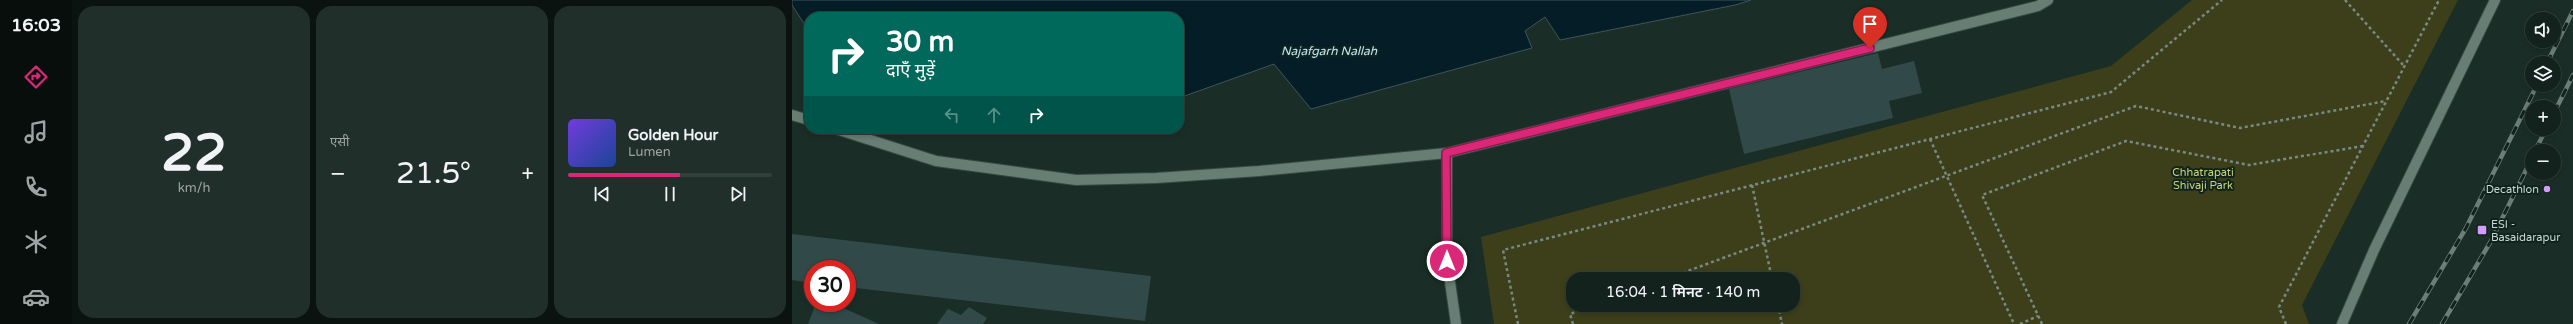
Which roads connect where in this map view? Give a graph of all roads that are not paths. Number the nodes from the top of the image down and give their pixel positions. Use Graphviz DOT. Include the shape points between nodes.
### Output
graph roads {
  1 [pos="2048,0"];
  2 [pos="2495,0"];
  3 [pos="792,115"];
  4 [pos="804,119"];
  5 [pos="852,134"];
  6 [pos="1446,153"];
  7 [pos="1456,324"];
  8 [pos="2342,324"];
  1 -- 6 [label="street" via="2038,6"];
  2 -- 8 [label="street" via="2374,250"];
  3 -- 4 [label="street"];
  5 -- 6 [label="street" via="936,161 1076,180 1260,171"];
  6 -- 7 [label="street" via="1447,261"];
}
